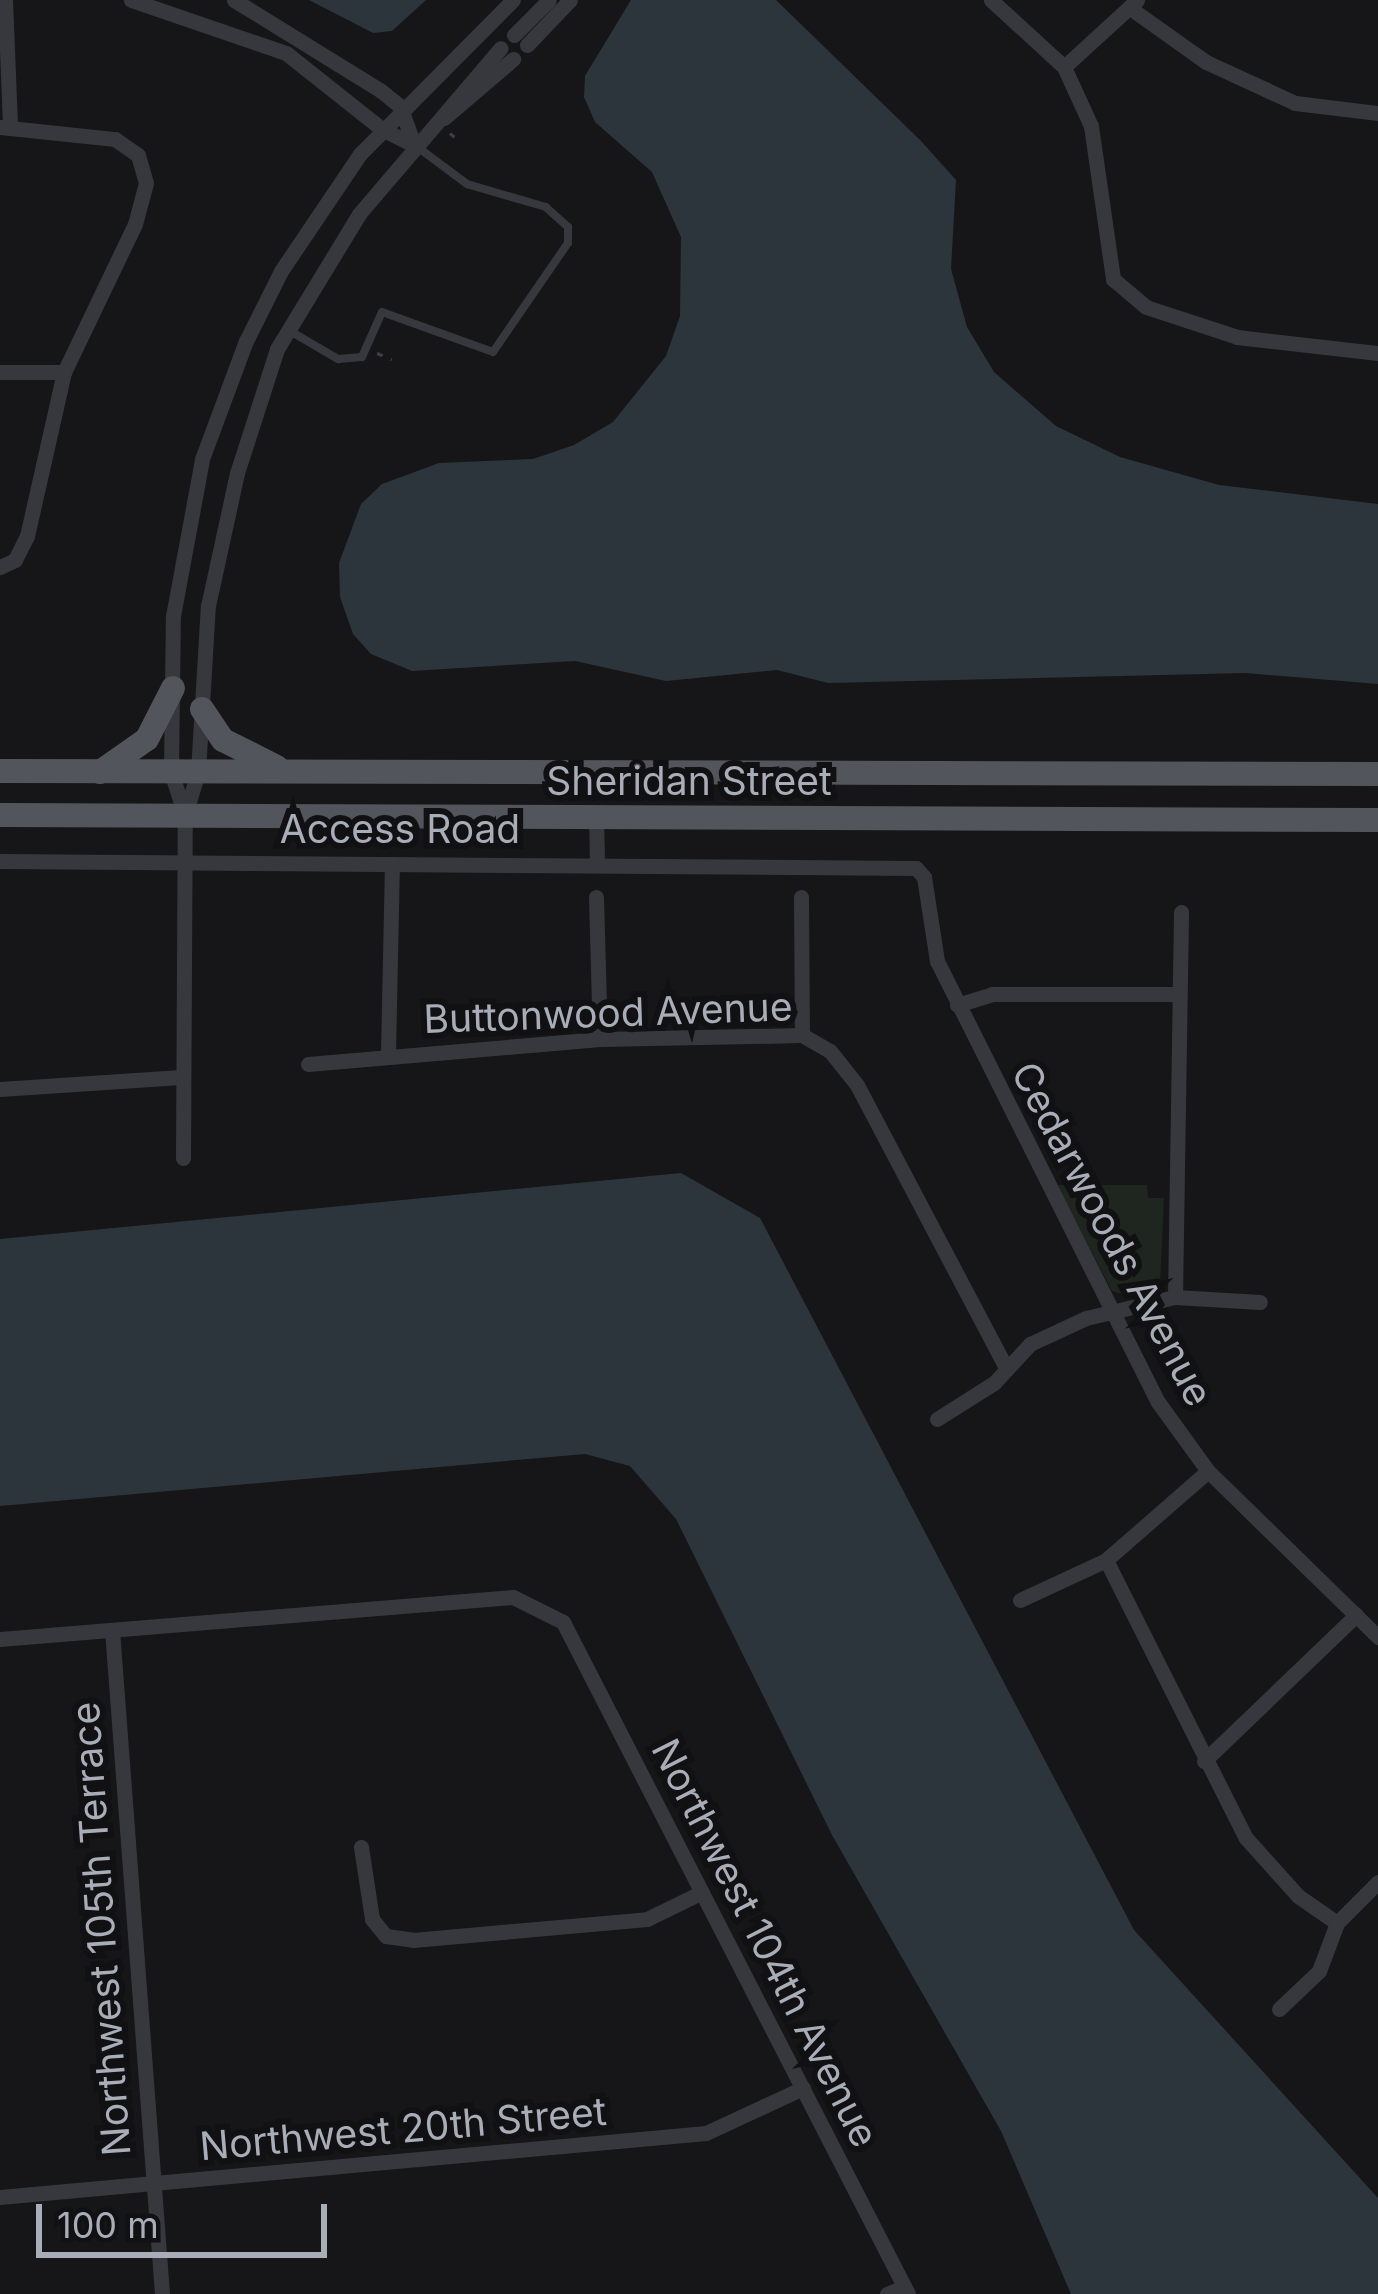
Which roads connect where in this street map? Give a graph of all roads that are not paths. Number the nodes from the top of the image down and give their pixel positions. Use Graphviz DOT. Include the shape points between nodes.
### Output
graph roads {
  1 [pos="5,0"];
  2 [pos="131,0"];
  3 [pos="234,0"];
  4 [pos="513,0"];
  5 [pos="549,0"];
  6 [pos="571,0"];
  7 [pos="991,0"];
  8 [pos="1133,4"];
  9 [pos="507,54"];
  10 [pos="1064,67"];
  11 [pos="400,106"];
  12 [pos="1378,113"];
  13 [pos="5,127"];
  14 [pos="382,129"];
  15 [pos="414,145"];
  16 [pos="288,330"];
  17 [pos="1378,353"];
  18 [pos="0,372"];
  19 [pos="64,372"];
  20 [pos="8,563"];
  21 [pos="173,688"];
  22 [pos="202,709"];
  23 [pos="0,772"];
  24 [pos="100,772"];
  25 [pos="171,772"];
  26 [pos="198,772"];
  27 [pos="290,772"];
  28 [pos="1378,774"];
  29 [pos="0,815"];
  30 [pos="185,815"];
  31 [pos="596,817"];
  32 [pos="1378,820"];
  33 [pos="185,860"];
  34 [pos="0,861"];
  35 [pos="597,862"];
  36 [pos="392,864"];
  37 [pos="916,868"];
  38 [pos="596,896"];
  39 [pos="801,897"];
  40 [pos="1181,912"];
  41 [pos="1179,994"];
  42 [pos="957,1005"];
  43 [pos="802,1034"];
  44 [pos="600,1039"];
  45 [pos="388,1054"];
  46 [pos="308,1064"];
  47 [pos="181,1077"];
  48 [pos="0,1089"];
  49 [pos="183,1157"];
  50 [pos="1175,1297"];
  51 [pos="1259,1302"];
  52 [pos="1111,1311"];
  53 [pos="1006,1369"];
  54 [pos="937,1419"];
  55 [pos="1208,1471"];
  56 [pos="1106,1560"];
  57 [pos="1020,1600"];
  58 [pos="1356,1615"];
  59 [pos="112,1630"];
  60 [pos="1378,1637"];
  61 [pos="0,1640"];
  62 [pos="1204,1761"];
  63 [pos="361,1847"];
  64 [pos="1378,1882"];
  65 [pos="702,1892"];
  66 [pos="1337,1924"];
  67 [pos="1279,2009"];
  68 [pos="803,2088"];
  69 [pos="153,2186"];
  70 [pos="0,2197"];
  71 [pos="906,2291"];
  72 [pos="162,2294"];
  73 [pos="886,2294"];
  1 -- 13 [label="street"];
  2 -- 14 [label="street" via="286,53"];
  3 -- 11 [label="street" via="310,41"];
  4 -- 11 [label="street"];
  5 -- 6 [label="street" via="521,40"];
  7 -- 10 [label="street"];
  8 -- 10 [label="street"];
  8 -- 12 [label="street" via="1206,62 1295,103"];
  9 -- 15 [label="street" via="442,127"];
  10 -- 17 [label="street" via="1104,180 1113,279 1146,307 1238,337"];
  11 -- 14 [label="street"];
  11 -- 15 [label="street"];
  13 -- 19 [label="street" via="93,131 130,146 143,166 146,198"];
  14 -- 15 [label="street"];
  14 -- 21 [label="street" via="329,194 246,341 187,518"];
  15 -- 16 [label="street" via="359,214"];
  15 -- 16 [label="lane" via="467,184 546,207 568,227 568,243 493,352 382,312 362,357 338,359"];
  16 -- 22 [label="street" via="236,473 208,606"];
  18 -- 19 [label="street"];
  19 -- 20 [label="street"];
  21 -- 24 [label="main road" via="146,739"];
  21 -- 25 [label="street"];
  22 -- 26 [label="street"];
  22 -- 27 [label="main road" via="223,740"];
  23 -- 24 [label="main road, Sheridan Street"];
  24 -- 25 [label="main road, Sheridan Street"];
  25 -- 26 [label="main road, Sheridan Street"];
  25 -- 30 [label="street"];
  26 -- 27 [label="main road, Sheridan Street"];
  26 -- 30 [label="street"];
  27 -- 28 [label="main road, Sheridan Street"];
  29 -- 30 [label="main road, Sheridan Street"];
  30 -- 31 [label="main road, Sheridan Street"];
  30 -- 33 [label="street"];
  31 -- 32 [label="main road, Sheridan Street"];
  31 -- 35 [label="street"];
  33 -- 34 [label="street, Access Road"];
  33 -- 36 [label="street, Access Road"];
  33 -- 47 [label="street"];
  35 -- 36 [label="street, Access Road"];
  35 -- 37 [label="street, Access Road"];
  36 -- 45 [label="street"];
  37 -- 42 [label="street, Cedarwoods Avenue" via="925,878 937,961"];
  38 -- 44 [label="street"];
  39 -- 43 [label="street"];
  40 -- 41 [label="street"];
  41 -- 42 [label="street" via="992,994"];
  41 -- 50 [label="street"];
  42 -- 52 [label="street, Cedarwoods Avenue"];
  43 -- 44 [label="street, Buttonwood Avenue"];
  43 -- 53 [label="street, Buttonwood Avenue" via="830,1051 857,1085"];
  44 -- 45 [label="street, Buttonwood Avenue"];
  45 -- 46 [label="street, Buttonwood Avenue"];
  47 -- 48 [label="street"];
  47 -- 49 [label="street"];
  50 -- 51 [label="street"];
  50 -- 52 [label="street"];
  52 -- 53 [label="street" via="1030,1344"];
  52 -- 55 [label="street, Cedarwoods Avenue" via="1159,1402"];
  53 -- 54 [label="street"];
  55 -- 56 [label="street"];
  55 -- 58 [label="street, Cedarwoods Avenue"];
  56 -- 57 [label="street"];
  56 -- 62 [label="street"];
  58 -- 60 [label="street, Cedarwoods Avenue"];
  58 -- 62 [label="street"];
  59 -- 61 [label="street"];
  59 -- 65 [label="street, Northwest 104th Avenue" via="513,1597 563,1622"];
  59 -- 69 [label="street, Northwest 105th Terrace"];
  62 -- 66 [label="street" via="1265,1864"];
  63 -- 65 [label="street" via="372,1919 386,1936 413,1940 647,1919"];
  64 -- 66 [label="street"];
  65 -- 68 [label="street, Northwest 104th Avenue"];
  66 -- 67 [label="street" via="1327,1962"];
  68 -- 69 [label="street, Northwest 20th Street" via="706,2133"];
  68 -- 71 [label="street, Northwest 104th Avenue"];
  69 -- 70 [label="street, Northwest 20th Street"];
  69 -- 72 [label="street, Northwest 105th Terrace"];
  71 -- 73 [label="street"];
}
